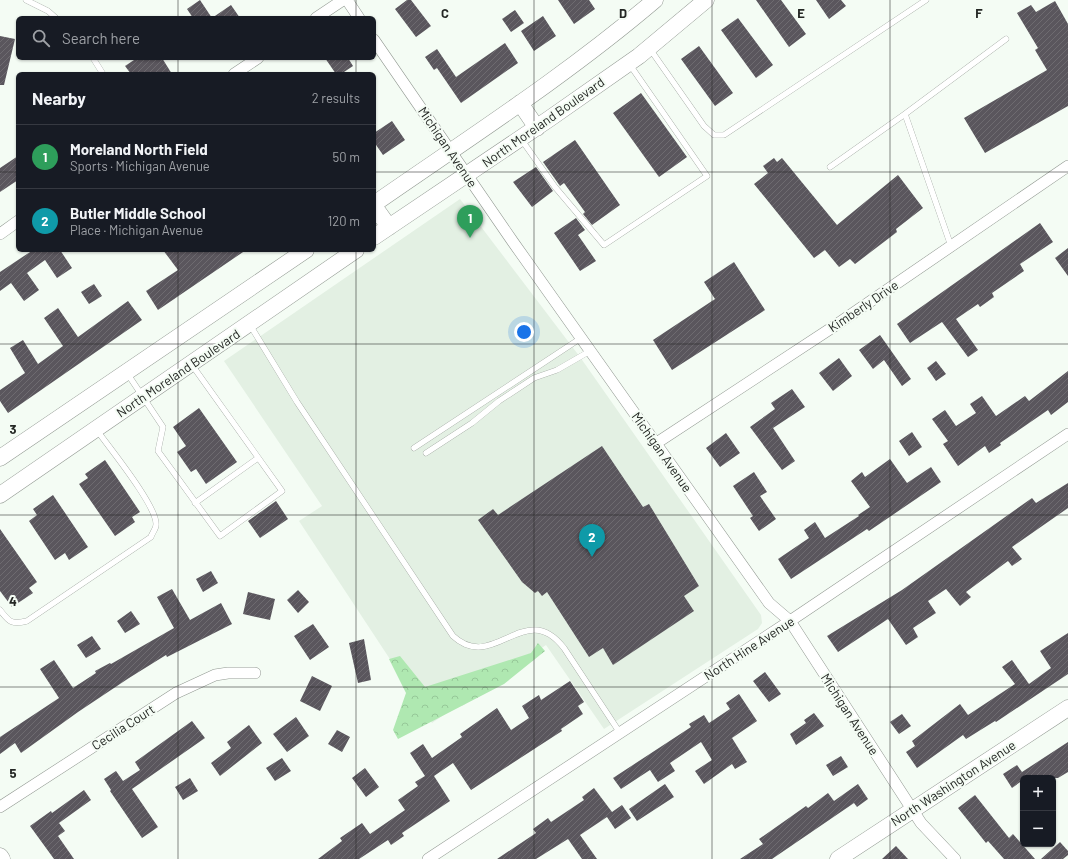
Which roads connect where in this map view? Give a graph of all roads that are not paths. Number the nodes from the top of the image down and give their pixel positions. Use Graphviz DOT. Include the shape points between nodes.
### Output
graph roads {
  1 [pos="26,0"];
  2 [pos="343,0"];
  3 [pos="347,0"];
  4 [pos="655,0"];
  5 [pos="706,0"];
  6 [pos="926,0"];
  7 [pos="54,16"];
  8 [pos="319,16"];
  9 [pos="358,16"];
  10 [pos="1006,39"];
  11 [pos="376,43"];
  12 [pos="649,47"];
  13 [pos="94,60"];
  14 [pos="255,60"];
  15 [pos="629,63"];
  16 [pos="103,72"];
  17 [pos="237,72"];
  18 [pos="520,103"];
  19 [pos="904,114"];
  20 [pos="536,128"];
  21 [pos="521,138"];
  22 [pos="451,151"];
  23 [pos="1068,166"];
  24 [pos="830,167"];
  25 [pos="467,174"];
  26 [pos="376,204"];
  27 [pos="376,208"];
  28 [pos="16,222"];
  29 [pos="389,227"];
  30 [pos="0,234"];
  31 [pos="376,237"];
  32 [pos="951,246"];
  33 [pos="303,252"];
  34 [pos="353,252"];
  35 [pos="249,324"];
  36 [pos="582,338"];
  37 [pos="590,351"];
  38 [pos="192,364"];
  39 [pos="127,372"];
  40 [pos="143,397"];
  41 [pos="96,429"];
  42 [pos="1068,434"];
  43 [pos="655,444"];
  44 [pos="414,448"];
  45 [pos="426,453"];
  46 [pos="0,458"];
  47 [pos="258,458"];
  48 [pos="0,495"];
  49 [pos="195,503"];
  50 [pos="0,610"];
  51 [pos="790,622"];
  52 [pos="255,673"];
  53 [pos="1068,708"];
  54 [pos="620,733"];
  55 [pos="0,807"];
  56 [pos="912,810"];
  57 [pos="0,856"];
  58 [pos="2,859"];
  59 [pos="428,859"];
  60 [pos="838,859"];
  61 [pos="954,859"];
  1 -- 7 [label="lane"];
  2 -- 8 [label="street"];
  3 -- 9 [label="street"];
  4 -- 18 [label="street" via="621,29"];
  5 -- 12 [label="street, North Moreland Boulevard"];
  6 -- 12 [label="lane" via="724,135 714,135 704,126"];
  10 -- 19 [label="lane"];
  11 -- 22 [label="street, Michigan Avenue"];
  12 -- 15 [label="street, North Moreland Boulevard"];
  13 -- 16 [label="lane"];
  14 -- 17 [label="street"];
  15 -- 20 [label="street, North Moreland Boulevard"];
  15 -- 21 [label="lane" via="707,176 604,245 555,187"];
  18 -- 20 [label="street"];
  18 -- 22 [label="street"];
  19 -- 24 [label="lane"];
  19 -- 32 [label="lane"];
  20 -- 21 [label="street, North Moreland Boulevard"];
  21 -- 25 [label="street, North Moreland Boulevard"];
  22 -- 25 [label="street, Michigan Avenue"];
  22 -- 26 [label="street"];
  23 -- 32 [label="street, Kimberly Drive"];
  25 -- 29 [label="street, North Moreland Boulevard"];
  25 -- 36 [label="street, Michigan Avenue"];
  27 -- 29 [label="street"];
  28 -- 30 [label="street"];
  29 -- 31 [label="street, North Moreland Boulevard"];
  32 -- 43 [label="street, Kimberly Drive"];
  33 -- 39 [label="street"];
  34 -- 35 [label="street, North Moreland Boulevard"];
  35 -- 38 [label="street, North Moreland Boulevard"];
  35 -- 54 [label="lane" via="297,402 453,636 466,644 481,647 496,644 524,630 545,632 558,640 564,648"];
  36 -- 37 [label="street, Michigan Avenue"];
  36 -- 44 [label="lane"];
  37 -- 43 [label="street, Michigan Avenue"];
  37 -- 45 [label="lane" via="557,370 534,378"];
  38 -- 40 [label="street, North Moreland Boulevard"];
  38 -- 47 [label="lane"];
  39 -- 40 [label="lane"];
  39 -- 46 [label="street"];
  40 -- 41 [label="street, North Moreland Boulevard"];
  40 -- 49 [label="lane" via="163,427 158,451"];
  41 -- 48 [label="street, North Moreland Boulevard"];
  41 -- 50 [label="lane" via="147,501 156,526 151,537 27,621 17,624 7,620"];
  42 -- 51 [label="street, North Hine Avenue"];
  43 -- 51 [label="street, Michigan Avenue" via="769,602"];
  47 -- 49 [label="lane"];
  47 -- 49 [label="lane" via="282,491 220,536"];
  51 -- 54 [label="street, North Hine Avenue"];
  51 -- 56 [label="street, Michigan Avenue"];
  52 -- 55 [label="street, Cecilia Court" via="215,675 176,693"];
  53 -- 56 [label="street, North Washington Avenue"];
  54 -- 59 [label="street, North Hine Avenue"];
  56 -- 60 [label="street, North Washington Avenue"];
  56 -- 61 [label="street, Michigan Avenue"];
  57 -- 58 [label="street"];
}
